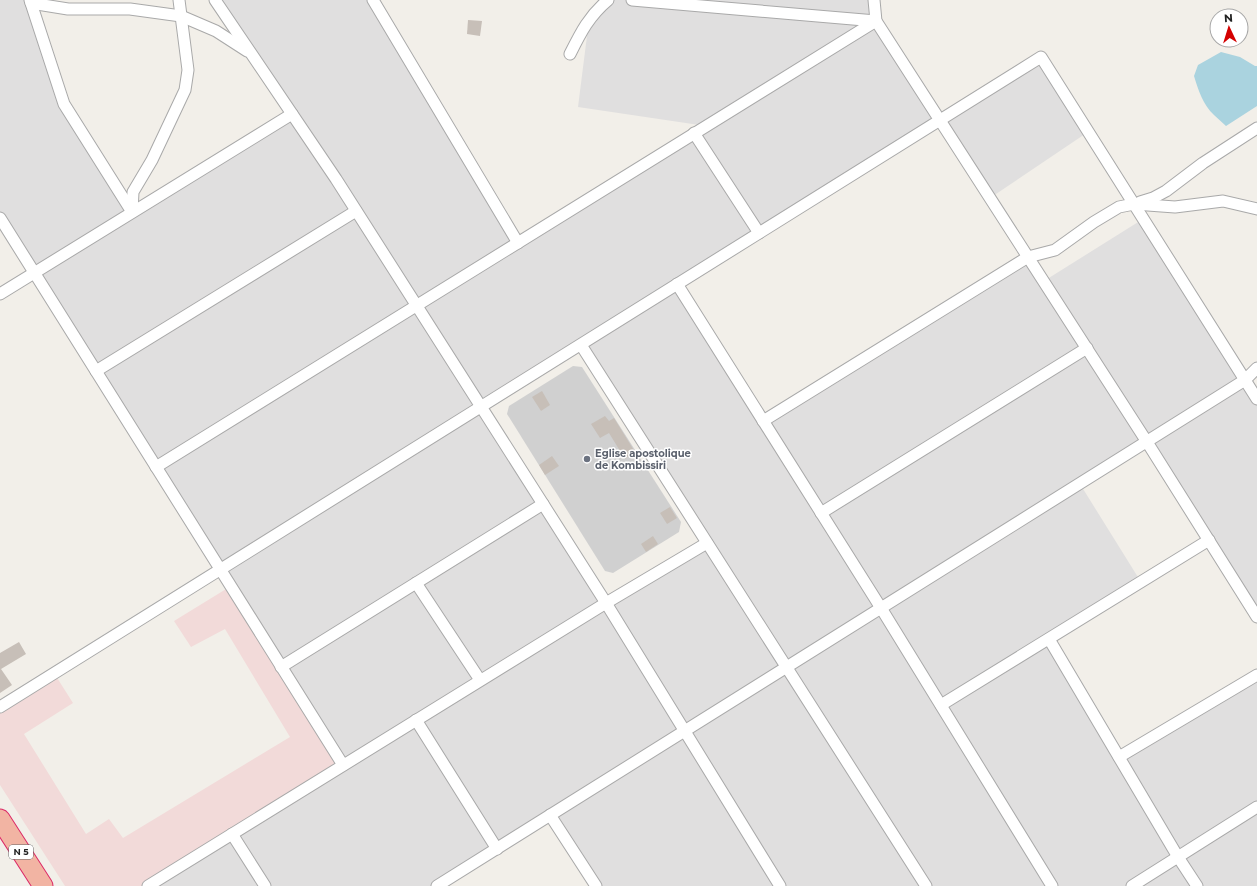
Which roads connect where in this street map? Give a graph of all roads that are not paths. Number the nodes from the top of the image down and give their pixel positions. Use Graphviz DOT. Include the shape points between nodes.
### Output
graph roads {
  1 [pos="179,0"];
  2 [pos="215,0"];
  3 [pos="373,0"];
  4 [pos="608,0"];
  5 [pos="632,0"];
  6 [pos="874,0"];
  7 [pos="30,2"];
  8 [pos="181,16"];
  9 [pos="876,21"];
  10 [pos="570,54"];
  11 [pos="252,55"];
  12 [pos="292,114"];
  13 [pos="940,120"];
  14 [pos="1257,128"];
  15 [pos="694,133"];
  16 [pos="1134,204"];
  17 [pos="1257,208"];
  18 [pos="356,211"];
  19 [pos="132,212"];
  20 [pos="0,218"];
  21 [pos="759,233"];
  22 [pos="518,243"];
  23 [pos="1028,257"];
  24 [pos="34,273"];
  25 [pos="677,284"];
  26 [pos="0,294"];
  27 [pos="416,306"];
  28 [pos="581,345"];
  29 [pos="1087,348"];
  30 [pos="1257,368"];
  31 [pos="96,371"];
  32 [pos="1245,380"];
  33 [pos="1257,399"];
  34 [pos="481,407"];
  35 [pos="763,421"];
  36 [pos="1147,442"];
  37 [pos="156,467"];
  38 [pos="543,504"];
  39 [pos="821,513"];
  40 [pos="1209,540"];
  41 [pos="707,543"];
  42 [pos="220,569"];
  43 [pos="416,583"];
  44 [pos="606,603"];
  45 [pos="881,608"];
  46 [pos="1257,617"];
  47 [pos="1049,639"];
  48 [pos="282,667"];
  49 [pos="786,668"];
  50 [pos="1257,675"];
  51 [pos="480,680"];
  52 [pos="941,705"];
  53 [pos="0,707"];
  54 [pos="416,720"];
  55 [pos="685,731"];
  56 [pos="1119,757"];
  57 [pos="343,765"];
  58 [pos="1257,807"];
  59 [pos="550,815"];
  60 [pos="0,818"];
  61 [pos="232,834"];
  62 [pos="497,849"];
  63 [pos="1178,857"];
  64 [pos="442,885"];
  65 [pos="43,886"];
  66 [pos="148,886"];
  67 [pos="265,886"];
  68 [pos="596,886"];
  69 [pos="780,886"];
  70 [pos="926,886"];
  71 [pos="1052,886"];
  72 [pos="1132,886"];
  73 [pos="1197,886"];
  1 -- 8 [label="street"];
  2 -- 11 [label="street"];
  3 -- 22 [label="street"];
  4 -- 10 [label="street" via="584,26"];
  5 -- 9 [label="street"];
  6 -- 9 [label="street"];
  7 -- 8 [label="street" via="68,9 130,9"];
  7 -- 19 [label="street" via="64,104"];
  8 -- 11 [label="street" via="216,31"];
  8 -- 19 [label="street" via="188,70 185,90 152,160 133,192"];
  9 -- 13 [label="street"];
  9 -- 15 [label="street"];
  11 -- 12 [label="street"];
  12 -- 18 [label="street"];
  12 -- 19 [label="street"];
  13 -- 16 [label="street" via="1041,57"];
  13 -- 21 [label="street"];
  13 -- 23 [label="street"];
  14 -- 16 [label="street" via="1166,191"];
  15 -- 21 [label="street"];
  15 -- 22 [label="street"];
  16 -- 17 [label="street" via="1175,207 1222,201"];
  16 -- 23 [label="street" via="1119,207 1055,250"];
  16 -- 32 [label="street"];
  18 -- 27 [label="street"];
  18 -- 31 [label="street"];
  19 -- 24 [label="street"];
  20 -- 24 [label="street"];
  21 -- 25 [label="street"];
  22 -- 27 [label="street"];
  23 -- 29 [label="street"];
  23 -- 35 [label="street"];
  24 -- 26 [label="street"];
  24 -- 31 [label="street"];
  25 -- 28 [label="street"];
  25 -- 35 [label="street"];
  27 -- 34 [label="street"];
  27 -- 37 [label="street"];
  28 -- 34 [label="street"];
  28 -- 41 [label="street"];
  29 -- 36 [label="street"];
  29 -- 39 [label="street"];
  30 -- 32 [label="street"];
  31 -- 37 [label="street"];
  32 -- 33 [label="street"];
  32 -- 36 [label="street"];
  34 -- 38 [label="street"];
  34 -- 42 [label="street"];
  35 -- 39 [label="street"];
  36 -- 40 [label="street"];
  36 -- 45 [label="street"];
  37 -- 42 [label="street"];
  38 -- 43 [label="street"];
  38 -- 44 [label="street"];
  39 -- 45 [label="street"];
  40 -- 46 [label="street"];
  40 -- 47 [label="street"];
  41 -- 44 [label="street"];
  41 -- 49 [label="street"];
  42 -- 48 [label="street"];
  42 -- 53 [label="street"];
  43 -- 48 [label="street"];
  43 -- 51 [label="street"];
  44 -- 51 [label="street"];
  44 -- 55 [label="street"];
  45 -- 49 [label="street"];
  45 -- 52 [label="street"];
  47 -- 52 [label="street"];
  47 -- 56 [label="street"];
  48 -- 57 [label="street"];
  49 -- 55 [label="street"];
  49 -- 70 [label="street"];
  50 -- 56 [label="street"];
  51 -- 54 [label="street"];
  52 -- 71 [label="street"];
  54 -- 57 [label="street"];
  54 -- 62 [label="street"];
  55 -- 59 [label="street"];
  55 -- 69 [label="street"];
  56 -- 63 [label="street"];
  57 -- 61 [label="street"];
  58 -- 63 [label="street"];
  59 -- 62 [label="street"];
  59 -- 68 [label="street"];
  60 -- 65 [label="highway, N 5"];
  61 -- 66 [label="street"];
  61 -- 67 [label="street"];
  62 -- 64 [label="street"];
  63 -- 72 [label="street"];
  63 -- 73 [label="street"];
}
